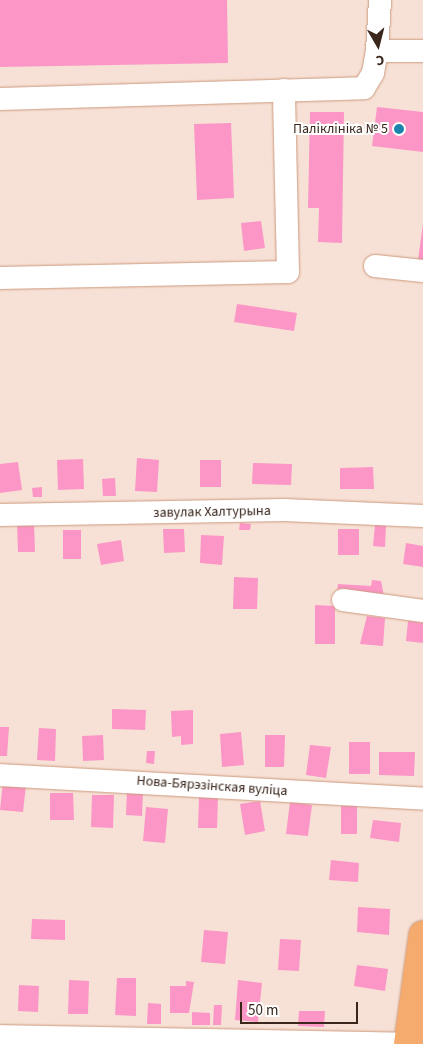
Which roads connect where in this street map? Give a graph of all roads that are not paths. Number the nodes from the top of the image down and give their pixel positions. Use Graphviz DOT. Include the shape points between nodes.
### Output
graph roads {
  1 [pos="380,0"];
  2 [pos="423,51"];
  3 [pos="377,52"];
  4 [pos="284,90"];
  5 [pos="0,99"];
  6 [pos="375,266"];
  7 [pos="423,271"];
  8 [pos="0,278"];
  9 [pos="0,515"];
  10 [pos="423,516"];
  11 [pos="343,600"];
  12 [pos="423,611"];
  13 [pos="0,775"];
  14 [pos="423,800"];
  15 [pos="423,935"];
  16 [pos="0,1036"];
  17 [pos="408,1044"];
  1 -- 3 [label="street"];
  2 -- 3 [label="street"];
  3 -- 4 [label="street" via="373,72 364,88"];
  4 -- 5 [label="street"];
  4 -- 8 [label="street" via="288,272"];
  6 -- 7 [label="street"];
  9 -- 10 [label="street, завулак Халтурына" via="284,510"];
  11 -- 12 [label="street"];
  13 -- 14 [label="street, Нова-Бярэзінская вуліца"];
  15 -- 17 [label="main road"];
  16 -- 17 [label="street"];
}
